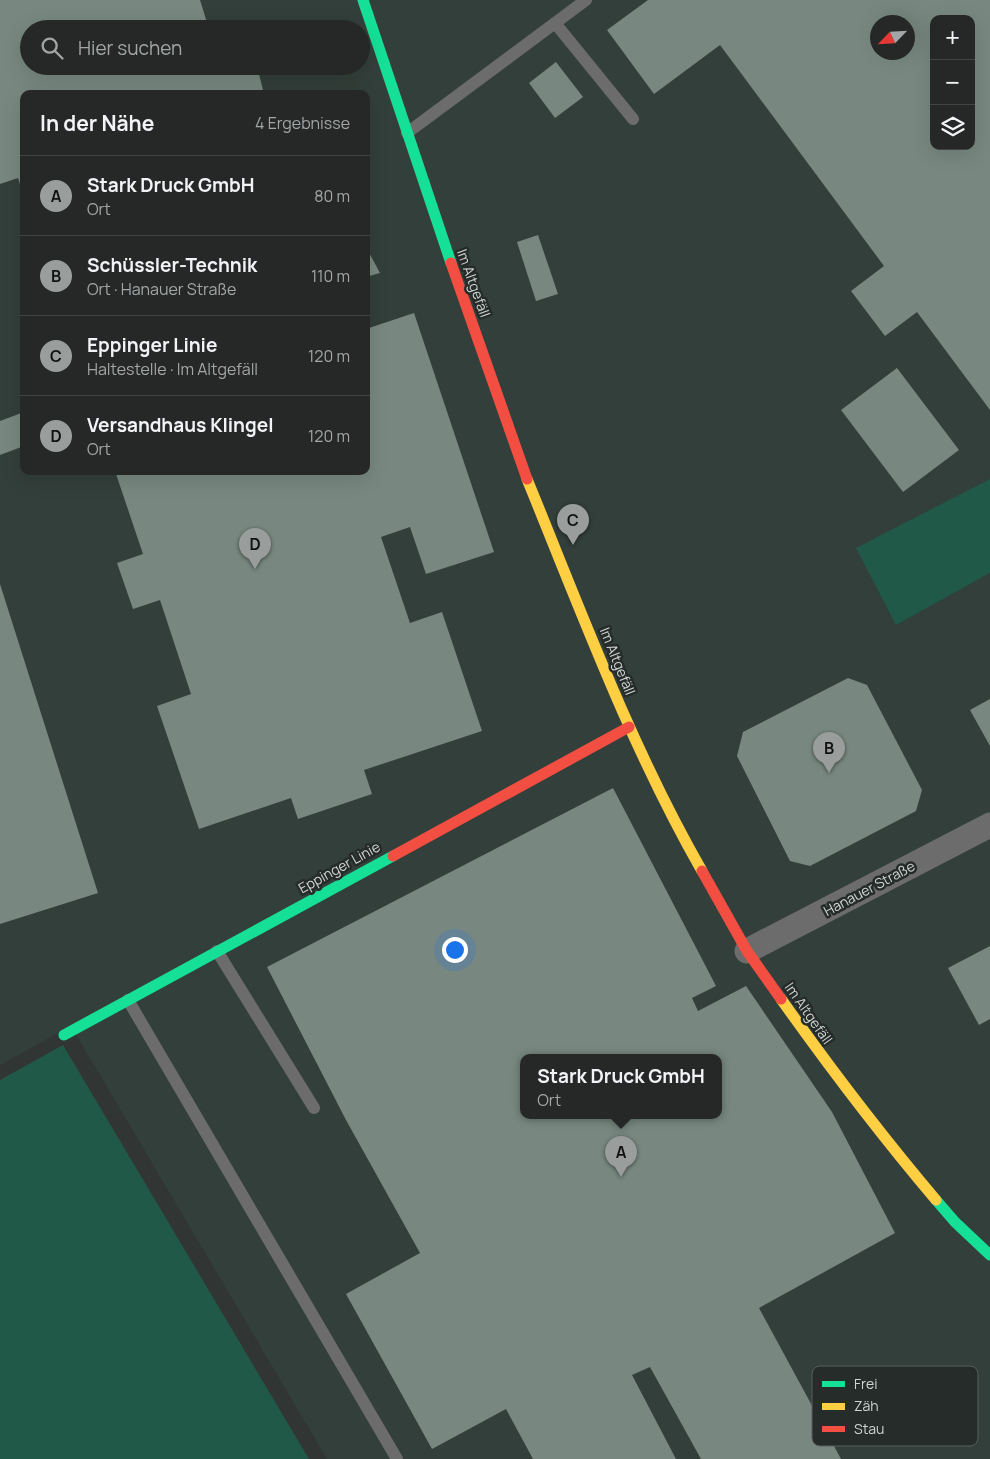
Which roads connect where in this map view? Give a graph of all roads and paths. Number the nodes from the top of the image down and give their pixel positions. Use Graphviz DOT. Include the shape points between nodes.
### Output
graph roads {
  1 [pos="363,0"];
  2 [pos="586,0"];
  3 [pos="370,20"];
  4 [pos="370,21"];
  5 [pos="555,23"];
  6 [pos="632,119"];
  7 [pos="407,133"];
  8 [pos="629,727"];
  9 [pos="990,825"];
  10 [pos="217,951"];
  11 [pos="747,951"];
  12 [pos="128,1000"];
  13 [pos="64,1035"];
  14 [pos="314,1108"];
  15 [pos="990,1255"];
  16 [pos="397,1459"];
  1 -- 3 [label="street, Im Altgefäll"];
  2 -- 5 [label="lane"];
  4 -- 7 [label="street, Im Altgefäll"];
  5 -- 6 [label="lane"];
  5 -- 7 [label="lane"];
  7 -- 8 [label="street, Im Altgefäll" via="526,476"];
  8 -- 10 [label="street, Eppinger Linie"];
  8 -- 11 [label="street, Im Altgefäll" via="687,846"];
  9 -- 11 [label="street, Hanauer Straße"];
  10 -- 12 [label="street, Eppinger Linie"];
  10 -- 14 [label="lane"];
  11 -- 15 [label="street, Im Altgefäll" via="895,1152 955,1222"];
  12 -- 13 [label="street, Eppinger Linie"];
  12 -- 16 [label="lane"];
}
